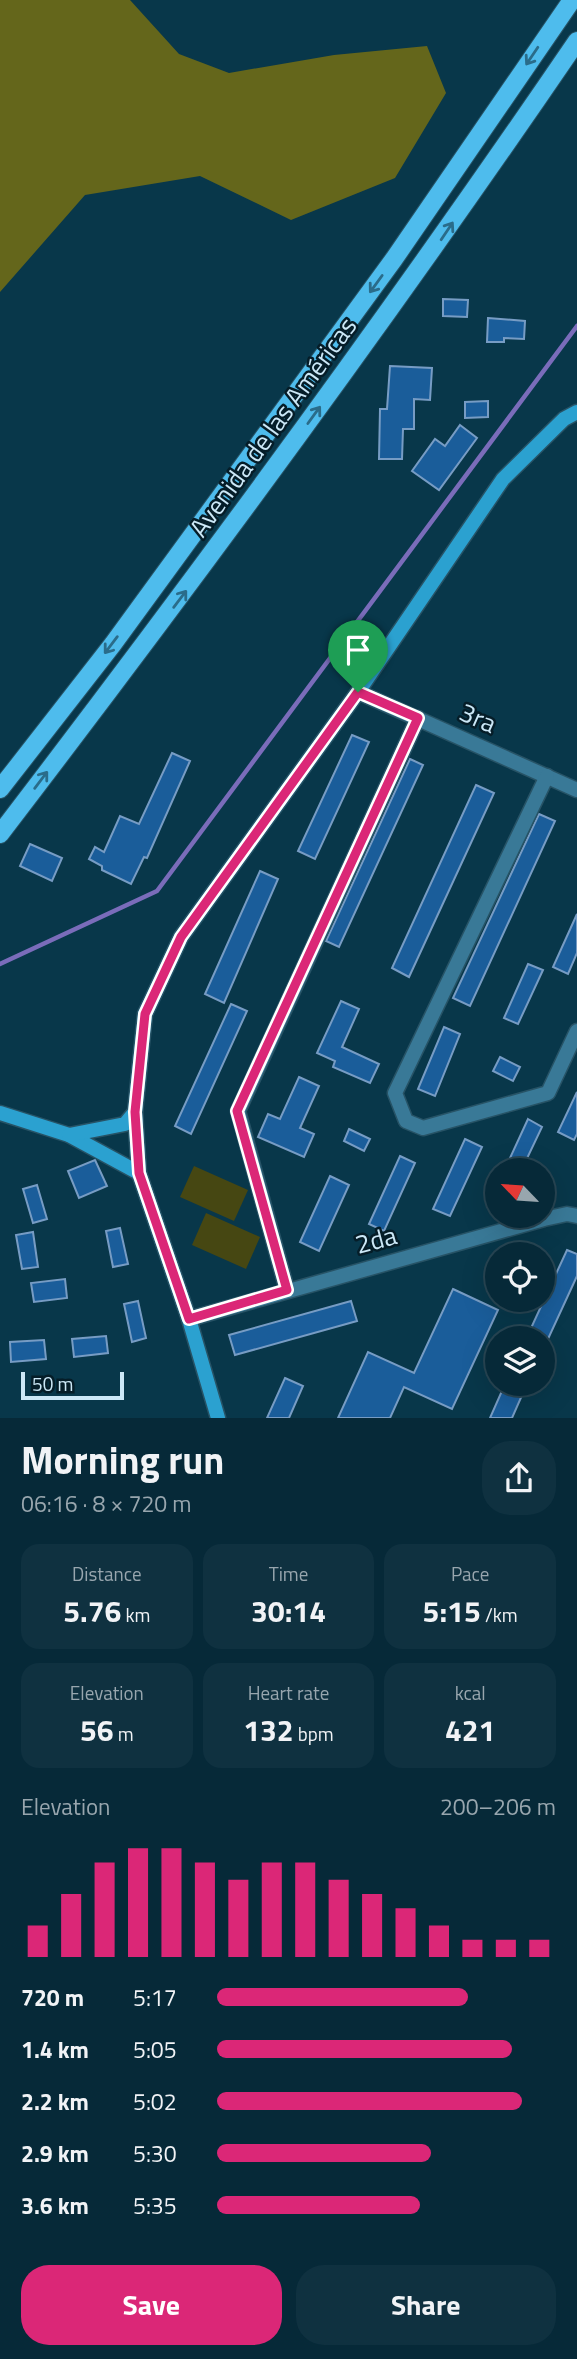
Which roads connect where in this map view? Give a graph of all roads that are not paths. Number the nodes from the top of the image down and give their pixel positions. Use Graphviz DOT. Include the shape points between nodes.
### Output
graph roads {
  1 [pos="572,0"];
  2 [pos="577,41"];
  3 [pos="577,412"];
  4 [pos="358,692"];
  5 [pos="418,718"];
  6 [pos="547,776"];
  7 [pos="0,789"];
  8 [pos="577,790"];
  9 [pos="0,834"];
  10 [pos="577,1031"];
  11 [pos="135,1112"];
  12 [pos="0,1113"];
  13 [pos="69,1135"];
  14 [pos="139,1173"];
  15 [pos="577,1216"];
  16 [pos="287,1290"];
  17 [pos="189,1319"];
  18 [pos="218,1418"];
  1 -- 7 [label="main road, Avenida de las Américas, one-way" via="394,259 113,644"];
  9 -- 2 [label="main road, Avenida de las Américas, one-way" via="212,556 430,256"];
  3 -- 4 [label="main road" via="564,418 503,479"];
  4 -- 5 [label="street, 3ra"];
  4 -- 11 [label="main road" via="181,937 145,1014"];
  5 -- 6 [label="street, 3ra"];
  5 -- 16 [label="street" via="237,1111"];
  6 -- 8 [label="street, 3ra"];
  6 -- 10 [label="street" via="396,1093 405,1121 424,1128 548,1093"];
  11 -- 13 [label="main road" via="125,1124"];
  11 -- 14 [label="main road"];
  12 -- 13 [label="main road"];
  13 -- 14 [label="main road"];
  14 -- 17 [label="main road"];
  15 -- 16 [label="street, 2da" via="544,1219"];
  16 -- 17 [label="street, 2da"];
  17 -- 18 [label="main road"];
}
